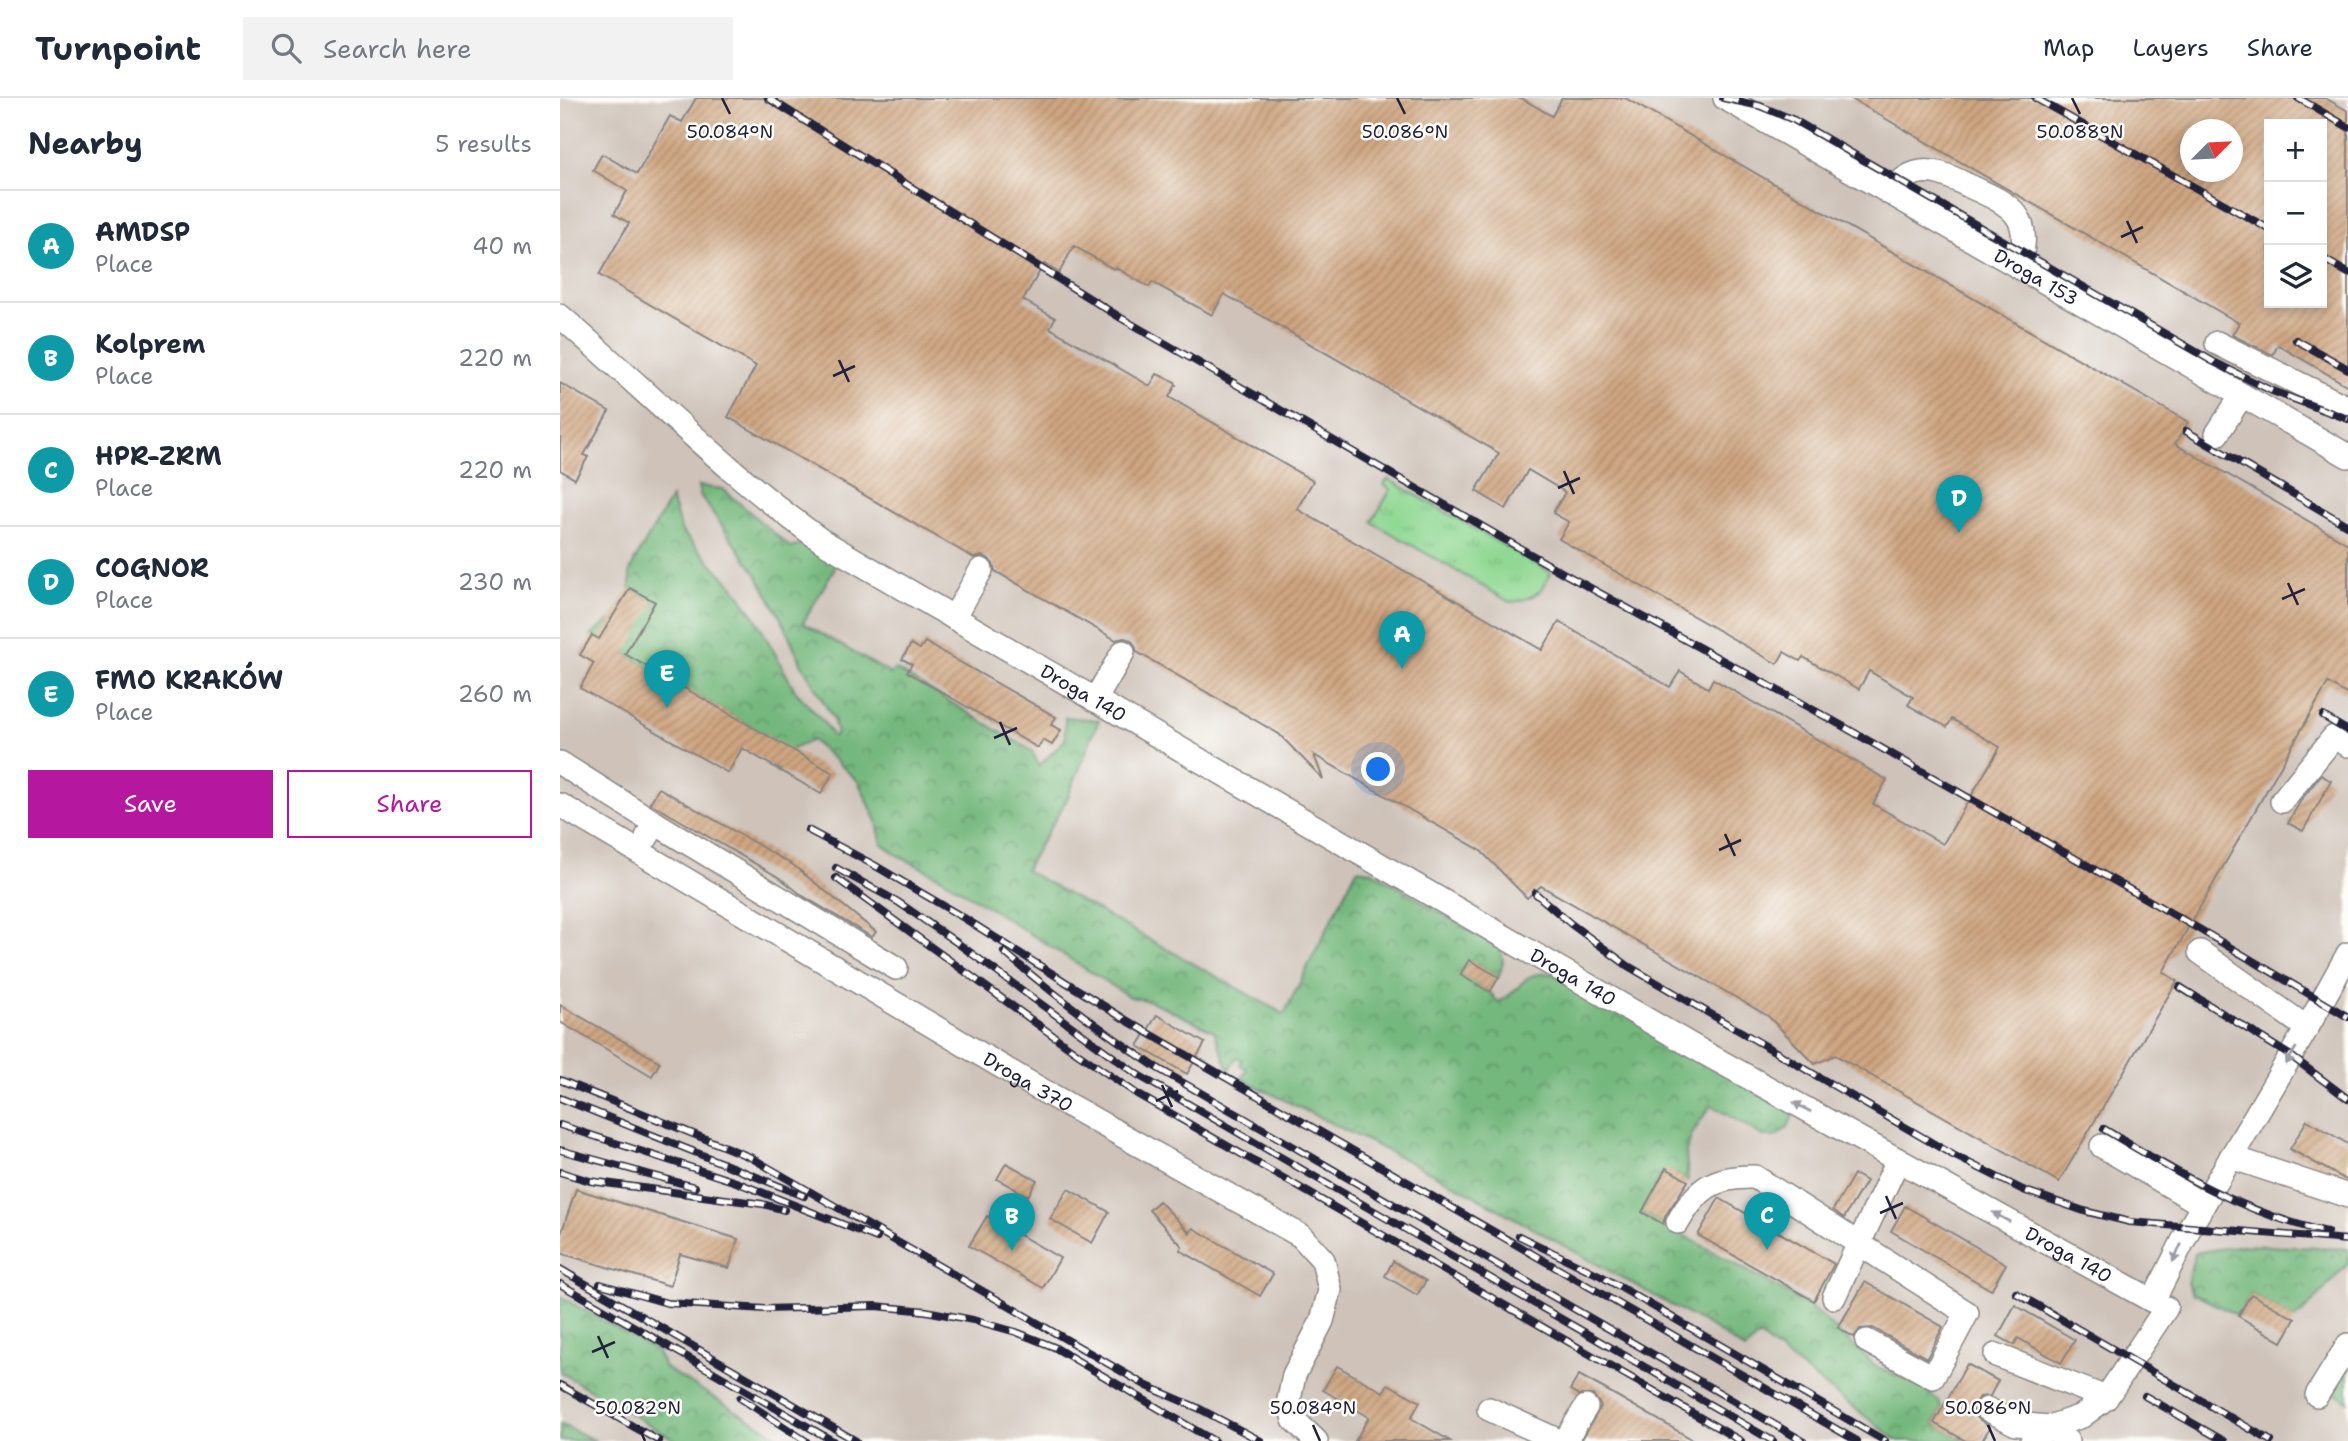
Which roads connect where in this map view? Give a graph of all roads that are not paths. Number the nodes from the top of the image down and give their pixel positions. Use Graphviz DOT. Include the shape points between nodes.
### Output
graph roads {
  1 [pos="1725,98"];
  2 [pos="1890,193"];
  3 [pos="2018,267"];
  4 [pos="560,316"];
  5 [pos="2217,343"];
  6 [pos="2242,395"];
  7 [pos="2348,408"];
  8 [pos="2217,434"];
  9 [pos="2348,456"];
  10 [pos="981,570"];
  11 [pos="954,618"];
  12 [pos="1123,652"];
  13 [pos="1095,700"];
  14 [pos="2348,745"];
  15 [pos="560,763"];
  16 [pos="2282,801"];
  17 [pos="560,805"];
  18 [pos="655,823"];
  19 [pos="638,851"];
  20 [pos="2200,952"];
  21 [pos="2348,954"];
  22 [pos="896,968"];
  23 [pos="2342,978"];
  24 [pos="2307,1028"];
  25 [pos="2102,1146"];
  26 [pos="2231,1157"];
  27 [pos="1898,1160"];
  28 [pos="2348,1196"];
  29 [pos="2203,1205"];
  30 [pos="1678,1222"];
  31 [pos="1859,1245"];
  32 [pos="1834,1297"];
  33 [pos="2166,1308"];
  34 [pos="1867,1341"];
  35 [pos="2348,1345"];
  36 [pos="1996,1354"];
  37 [pos="2317,1395"];
  38 [pos="2106,1398"];
  39 [pos="1586,1407"];
  40 [pos="1489,1409"];
  41 [pos="1987,1409"];
  42 [pos="2049,1436"];
  43 [pos="1316,1441"];
  44 [pos="1559,1441"];
  45 [pos="1565,1441"];
  1 -- 2 [label="lane, Droga 153"];
  2 -- 3 [label="lane, Droga 153"];
  2 -- 3 [label="lane" via="1916,173 1932,172 2006,202 2024,234"];
  3 -- 6 [label="lane, Droga 153"];
  4 -- 11 [label="lane, Droga 140" via="796,523"];
  5 -- 7 [label="lane"];
  6 -- 8 [label="lane"];
  6 -- 9 [label="lane, Droga 153"];
  10 -- 11 [label="lane"];
  11 -- 13 [label="lane, Droga 140"];
  12 -- 13 [label="lane"];
  27 -- 13 [label="lane, Droga 140, one-way"];
  14 -- 16 [label="lane" via="2334,737"];
  15 -- 18 [label="lane"];
  17 -- 19 [label="lane, Droga 370"];
  18 -- 19 [label="lane"];
  18 -- 22 [label="lane"];
  19 -- 43 [label="lane, Droga 370" via="1031,1084 1301,1236 1323,1260 1330,1290 1322,1321 1294,1375 1289,1400 1294,1420"];
  20 -- 24 [label="lane"];
  21 -- 23 [label="lane, Droga 140"];
  23 -- 24 [label="lane, Droga 140"];
  24 -- 26 [label="lane, Droga 140, one-way"];
  25 -- 29 [label="lane"];
  26 -- 28 [label="lane"];
  26 -- 29 [label="lane, Droga 140"];
  29 -- 27 [label="lane, Droga 140, one-way" via="2153,1301"];
  27 -- 31 [label="lane"];
  30 -- 31 [label="lane" via="1690,1200 1709,1185 1730,1177 1755,1177"];
  31 -- 32 [label="lane"];
  31 -- 34 [label="lane" via="1967,1313 1933,1377"];
  33 -- 38 [label="lane"];
  35 -- 37 [label="lane"];
  36 -- 38 [label="lane"];
  38 -- 42 [label="lane"];
  39 -- 45 [label="lane"];
  40 -- 44 [label="lane"];
  41 -- 42 [label="lane"];
}
